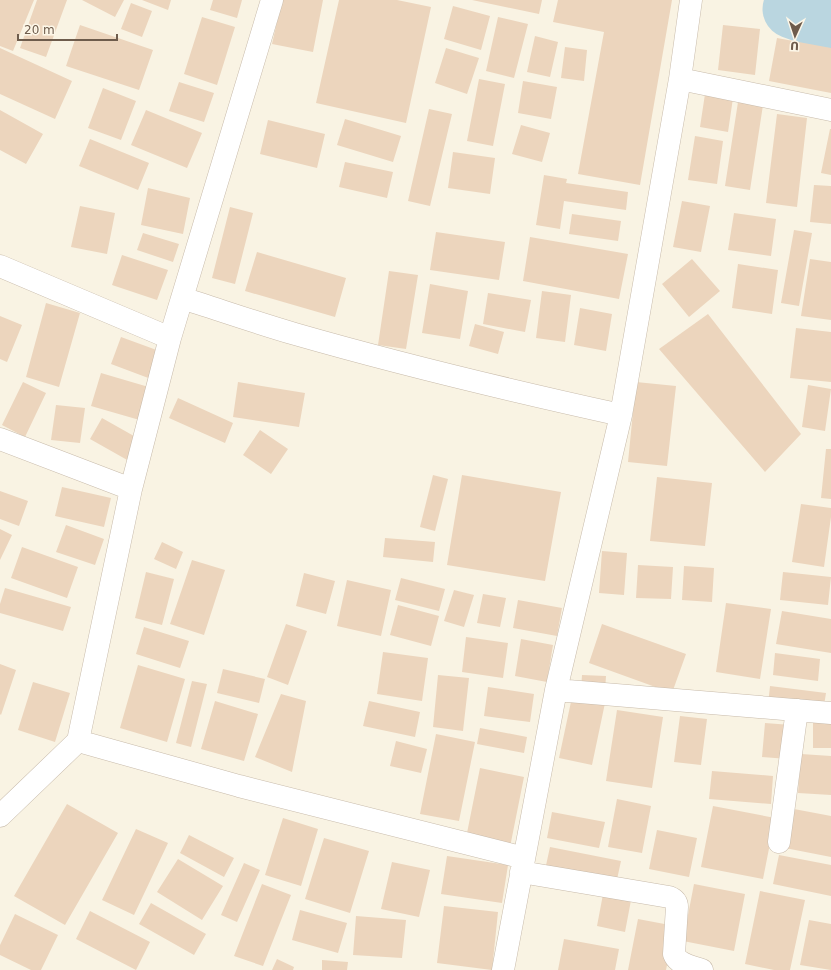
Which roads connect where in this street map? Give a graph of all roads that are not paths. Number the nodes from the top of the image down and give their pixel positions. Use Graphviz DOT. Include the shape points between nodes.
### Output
graph roads {
  1 [pos="272,0"];
  2 [pos="691,0"];
  3 [pos="680,79"];
  4 [pos="831,110"];
  5 [pos="0,266"];
  6 [pos="182,298"];
  7 [pos="170,338"];
  8 [pos="621,415"];
  9 [pos="0,439"];
  10 [pos="131,489"];
  11 [pos="556,690"];
  12 [pos="796,710"];
  13 [pos="831,713"];
  14 [pos="78,740"];
  15 [pos="0,816"];
  16 [pos="779,842"];
  17 [pos="523,865"];
  18 [pos="504,970"];
  19 [pos="702,970"];
  1 -- 6 [label="street"];
  2 -- 3 [label="street"];
  3 -- 4 [label="street"];
  3 -- 8 [label="street"];
  5 -- 7 [label="street"];
  6 -- 7 [label="street"];
  6 -- 8 [label="street" via="371,355"];
  7 -- 10 [label="street"];
  8 -- 11 [label="street"];
  9 -- 10 [label="street"];
  10 -- 14 [label="street"];
  11 -- 12 [label="street"];
  11 -- 17 [label="street"];
  12 -- 13 [label="street"];
  12 -- 16 [label="street"];
  14 -- 15 [label="street"];
  14 -- 17 [label="street"];
  17 -- 18 [label="street"];
  17 -- 19 [label="street" via="674,899 677,907 674,954 680,962"];
}
